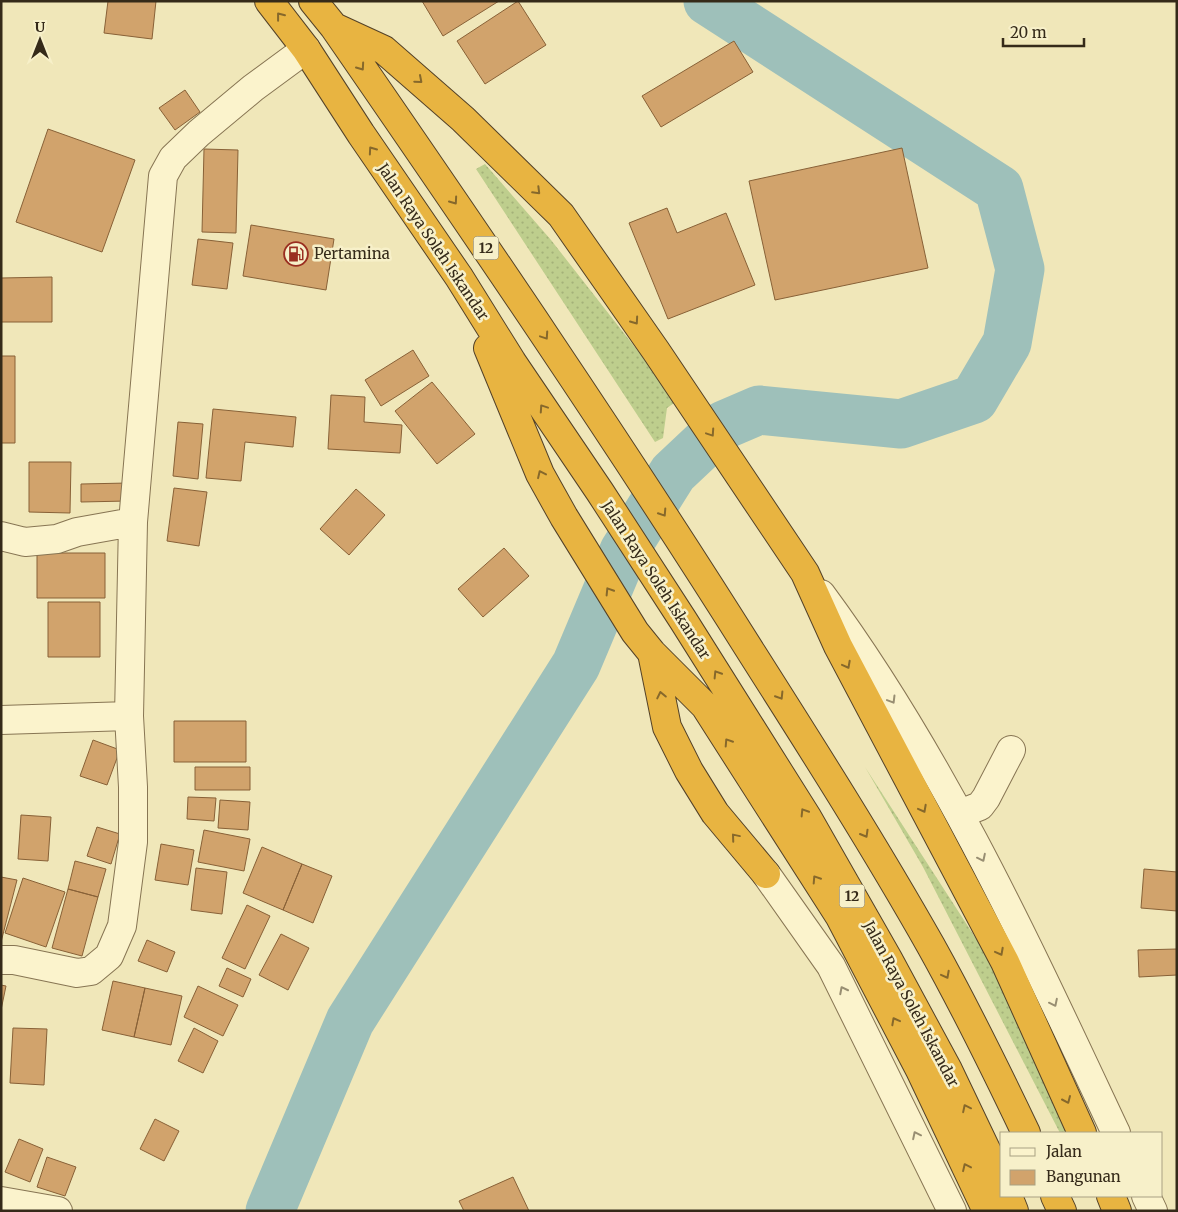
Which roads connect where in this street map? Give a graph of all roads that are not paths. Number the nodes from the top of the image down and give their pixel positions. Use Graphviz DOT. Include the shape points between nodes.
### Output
graph roads {
  1 [pos="269,1"];
  2 [pos="313,1"];
  3 [pos="334,27"];
  4 [pos="306,49"];
  5 [pos="459,277"];
  6 [pos="133,522"];
  7 [pos="1,536"];
  8 [pos="802,569"];
  9 [pos="652,653"];
  10 [pos="129,716"];
  11 [pos="1,720"];
  12 [pos="1011,750"];
  13 [pos="960,814"];
  14 [pos="766,874"];
  15 [pos="1,960"];
  16 [pos="1026,1132"];
  17 [pos="1082,1132"];
  18 [pos="1116,1132"];
  19 [pos="1000,1180"];
  20 [pos="1008,1197"];
  21 [pos="1055,1197"];
  22 [pos="1110,1197"];
  23 [pos="1146,1197"];
  24 [pos="1,1201"];
  25 [pos="58,1211"];
  26 [pos="952,1211"];
  27 [pos="987,1211"];
  28 [pos="1014,1211"];
  29 [pos="1062,1211"];
  30 [pos="1117,1211"];
  31 [pos="1153,1211"];
  4 -- 1 [label="highway, Jalan Raya Soleh Iskandar / 12, one-way"];
  2 -- 3 [label="highway, 12"];
  3 -- 8 [label="highway, one-way" via="384,50 463,119 561,215"];
  3 -- 16 [label="highway, 12, one-way" via="636,472 842,795 932,947"];
  5 -- 4 [label="highway, Jalan Raya Soleh Iskandar / 12, one-way" via="360,134"];
  4 -- 6 [label="street" via="199,133 173,158 163,176"];
  9 -- 5 [label="highway, one-way" via="635,632 540,474"];
  19 -- 5 [label="highway, Jalan Raya Soleh Iskandar / 12, one-way" via="948,1070 807,817"];
  6 -- 7 [label="street" via="25,542"];
  6 -- 10 [label="street"];
  8 -- 13 [label="street, one-way" via="877,675"];
  8 -- 17 [label="highway, one-way" via="838,646 1005,962"];
  14 -- 9 [label="highway, one-way" via="715,813 689,771 667,727"];
  27 -- 9 [label="highway, one-way" via="920,1070 840,917 705,706"];
  10 -- 11 [label="street"];
  10 -- 15 [label="street" via="133,842 122,926 109,956 91,971 77,973"];
  12 -- 13 [label="street" via="980,806"];
  13 -- 18 [label="street, one-way"];
  26 -- 14 [label="street, one-way" via="831,966"];
  20 -- 28 [label="highway"];
  21 -- 29 [label="highway"];
  22 -- 30 [label="highway"];
  23 -- 31 [label="street"];
  24 -- 25 [label="street"];
}
